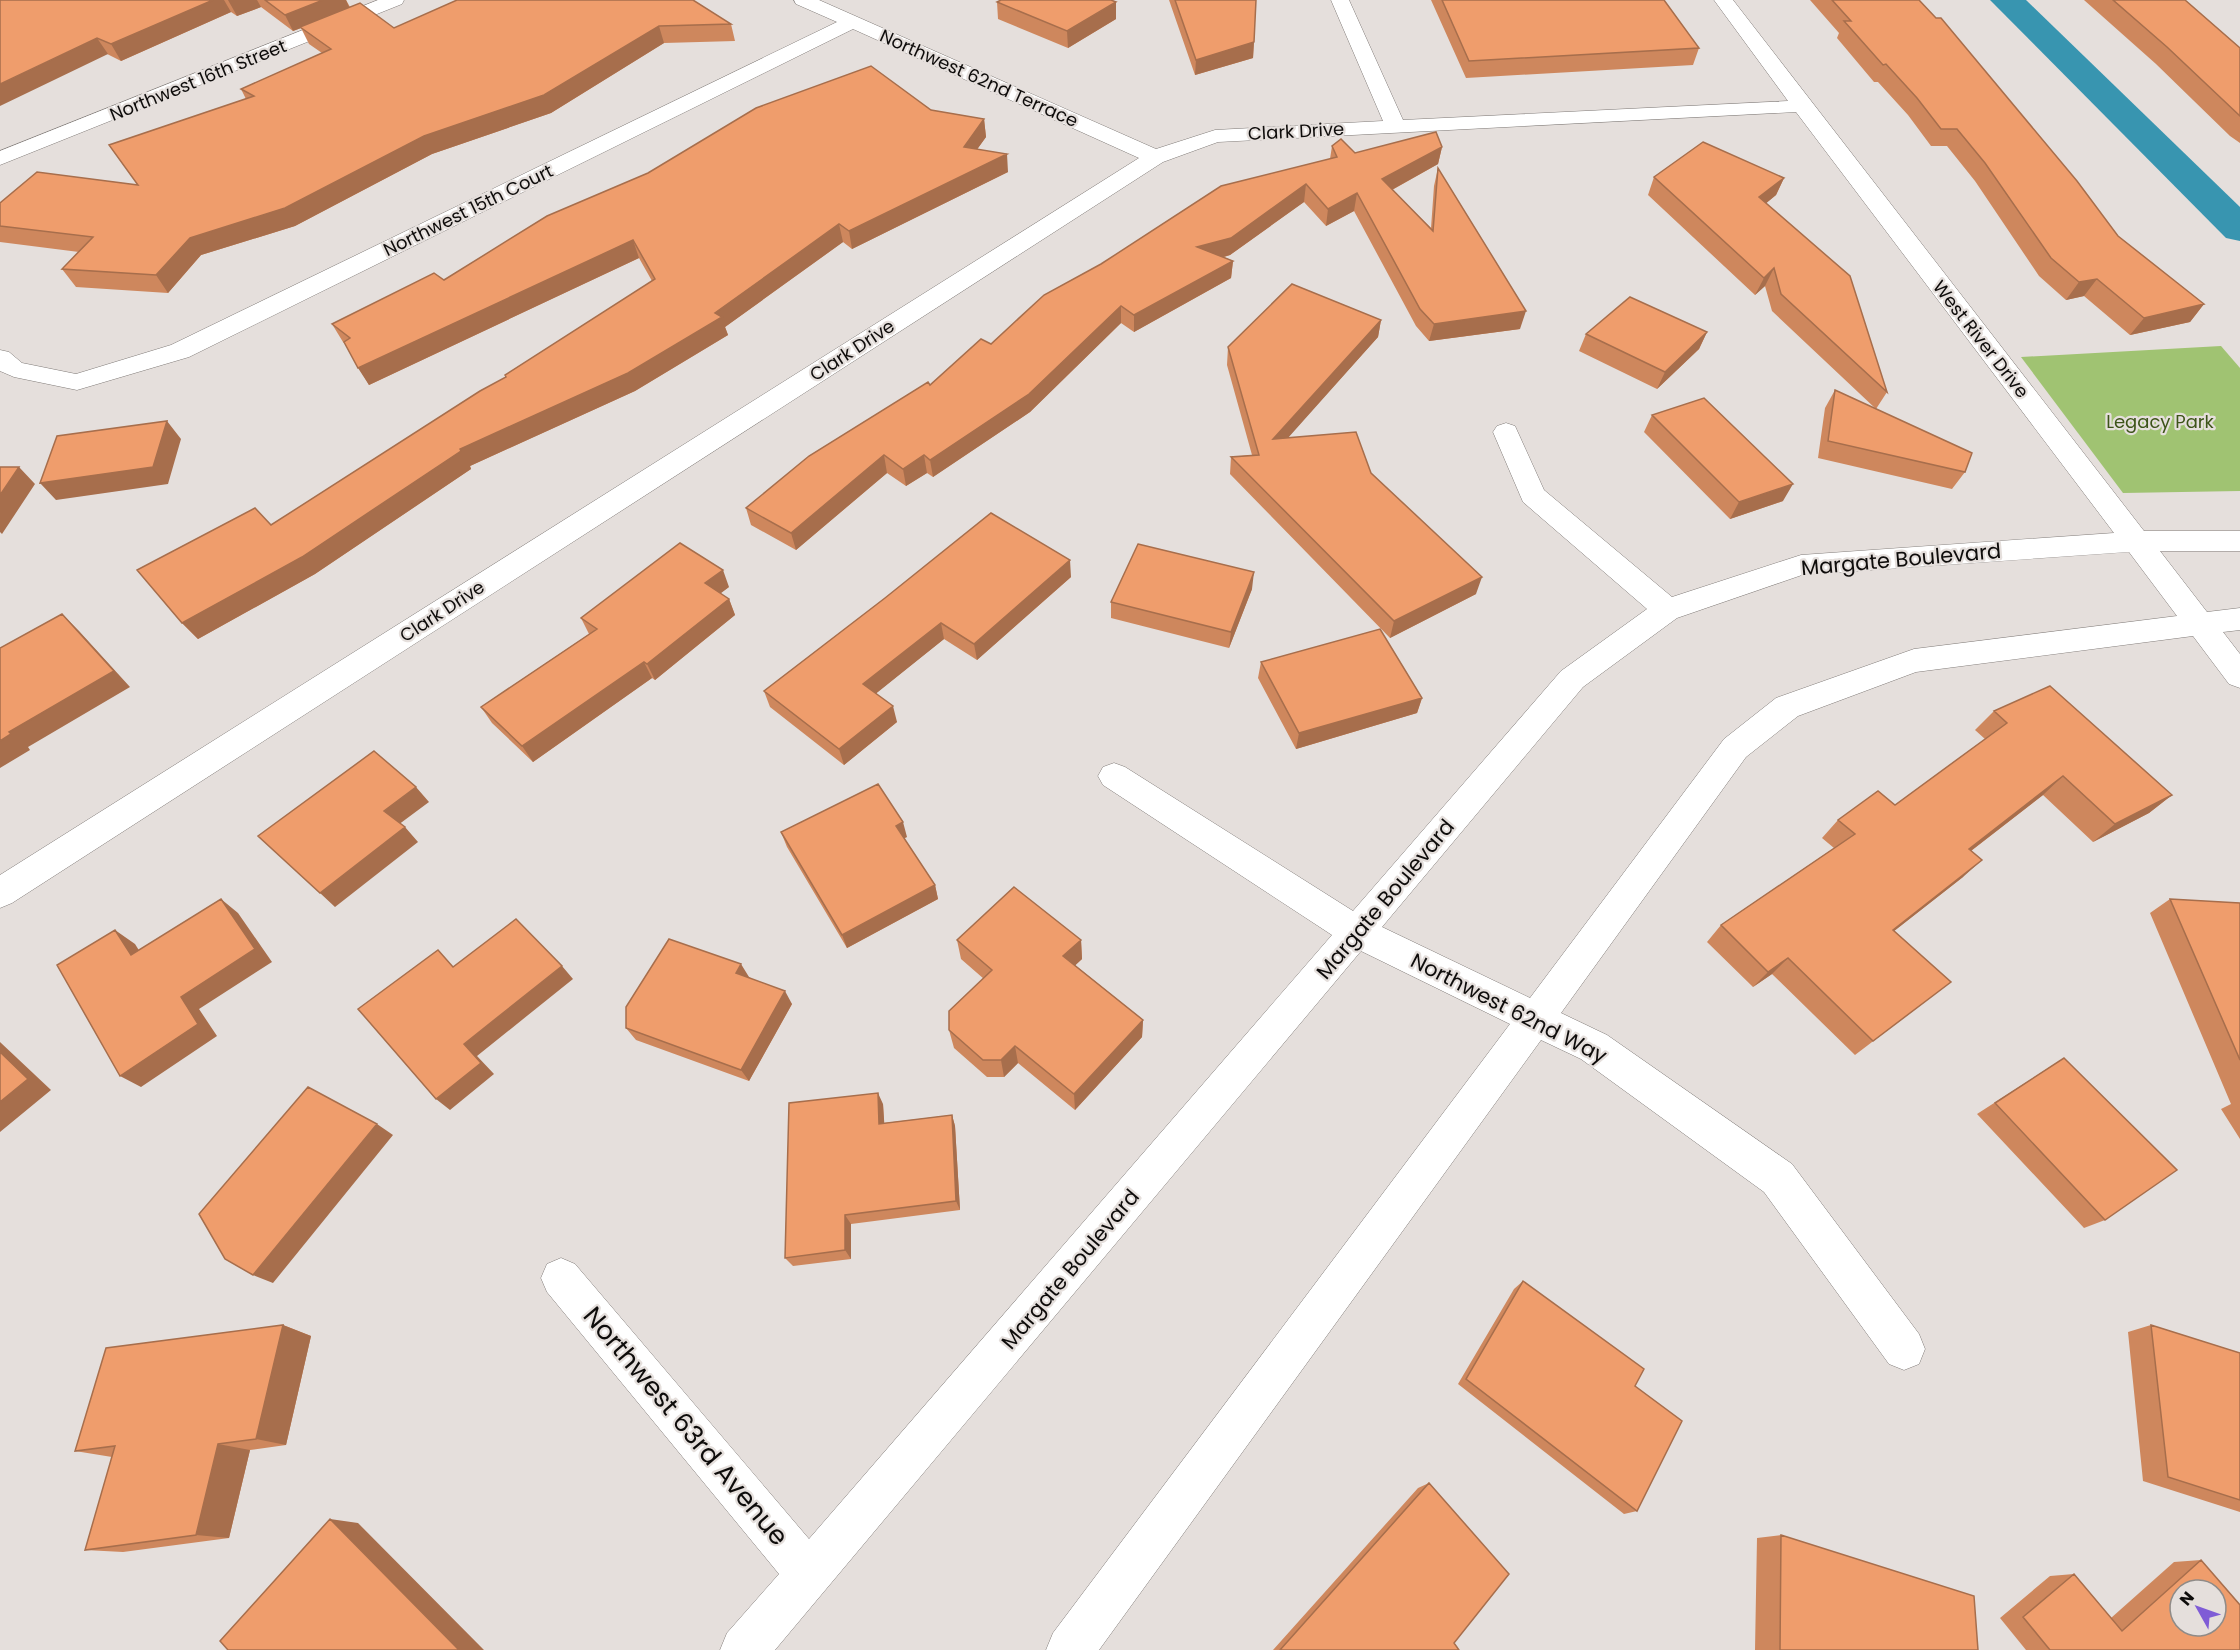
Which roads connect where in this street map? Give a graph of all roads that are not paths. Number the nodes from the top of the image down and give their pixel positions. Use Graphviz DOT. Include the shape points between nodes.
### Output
graph roads {
  1 [pos="395,0"];
  2 [pos="803,0"];
  3 [pos="1340,0"];
  4 [pos="1724,0"];
  5 [pos="853,22"];
  6 [pos="1802,106"];
  7 [pos="1395,125"];
  8 [pos="1155,157"];
  9 [pos="0,159"];
  10 [pos="0,358"];
  11 [pos="1506,432"];
  12 [pos="2137,541"];
  13 [pos="2240,541"];
  14 [pos="1667,610"];
  15 [pos="2240,619"];
  16 [pos="2200,624"];
  17 [pos="2240,676"];
  18 [pos="1114,776"];
  19 [pos="0,892"];
  20 [pos="1358,932"];
  21 [pos="1535,1019"];
  22 [pos="561,1278"];
  23 [pos="1904,1349"];
  24 [pos="809,1574"];
  25 [pos="744,1650"];
  26 [pos="1070,1650"];
  1 -- 9 [label="street, Northwest 16th Street"];
  2 -- 5 [label="street, Northwest 62nd Terrace"];
  3 -- 7 [label="street"];
  4 -- 6 [label="street, West River Drive"];
  5 -- 8 [label="street, Northwest 62nd Terrace"];
  5 -- 10 [label="street, Northwest 15th Court" via="180,351 77,382 14,369"];
  6 -- 7 [label="street, Clark Drive"];
  6 -- 12 [label="street, West River Drive"];
  7 -- 8 [label="street, Clark Drive" via="1215,136"];
  8 -- 19 [label="street, Clark Drive"];
  11 -- 14 [label="street" via="1533,495"];
  12 -- 13 [label="street, Margate Boulevard"];
  12 -- 14 [label="street, Margate Boulevard" via="1801,565"];
  12 -- 16 [label="street, West River Drive"];
  14 -- 20 [label="street, Margate Boulevard" via="1572,679"];
  15 -- 16 [label="street"];
  16 -- 17 [label="street, West River Drive"];
  16 -- 21 [label="street" via="1914,661 1787,707 1735,748"];
  18 -- 20 [label="street, Northwest 62nd Way"];
  20 -- 21 [label="street, Northwest 62nd Way"];
  20 -- 24 [label="street, Margate Boulevard"];
  21 -- 23 [label="street, Northwest 62nd Way" via="1594,1047 1778,1178"];
  21 -- 26 [label="street"];
  22 -- 24 [label="street, Northwest 63rd Avenue"];
  24 -- 25 [label="street, Margate Boulevard"];
}
